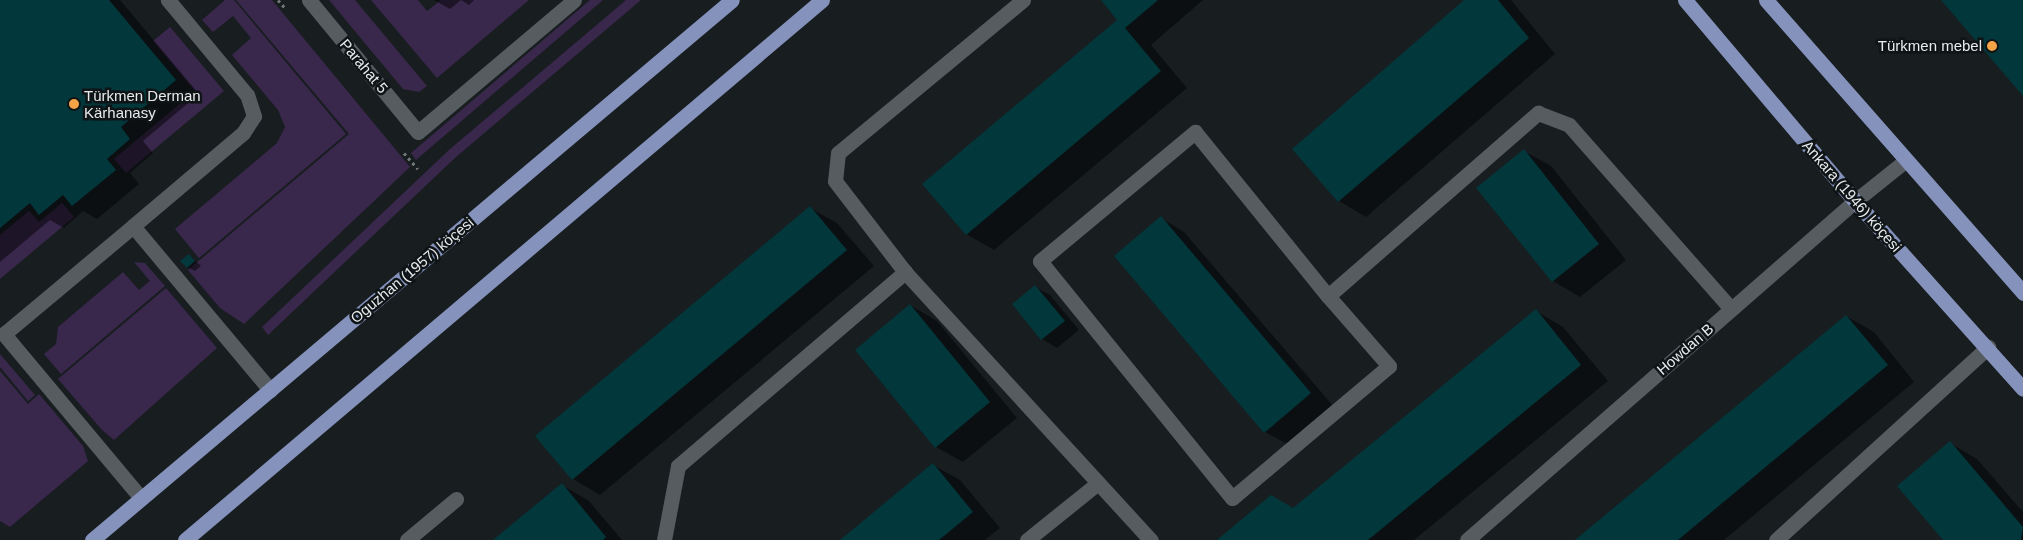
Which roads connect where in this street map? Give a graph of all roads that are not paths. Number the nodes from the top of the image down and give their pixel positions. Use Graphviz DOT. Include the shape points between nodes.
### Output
graph roads {
  1 [pos="168,0"];
  2 [pos="309,0"];
  3 [pos="574,0"];
  4 [pos="732,0"];
  5 [pos="822,0"];
  6 [pos="1023,0"];
  7 [pos="1685,0"];
  8 [pos="1766,0"];
  9 [pos="1906,161"];
  10 [pos="1854,201"];
  11 [pos="132,226"];
  12 [pos="905,272"];
  13 [pos="2023,293"];
  14 [pos="1328,296"];
  15 [pos="1731,309"];
  16 [pos="2,332"];
  17 [pos="1988,347"];
  18 [pos="2023,389"];
  19 [pos="270,390"];
  20 [pos="1098,484"];
  21 [pos="141,498"];
  22 [pos="456,499"];
  23 [pos="92,540"];
  24 [pos="185,540"];
  25 [pos="407,540"];
  26 [pos="664,540"];
  27 [pos="1027,540"];
  28 [pos="1151,540"];
  29 [pos="1467,540"];
  30 [pos="1776,540"];
  1 -- 11 [label="lane" via="247,95 254,116 243,133"];
  2 -- 3 [label="lane, Parahat 5" via="418,132"];
  4 -- 19 [label="main road, Oguzhan (1957) köçesi"];
  5 -- 24 [label="main road"];
  6 -- 12 [label="lane" via="838,153 835,181"];
  7 -- 10 [label="main road, Ankara (1946) köçesi"];
  8 -- 9 [label="main road"];
  9 -- 10 [label="lane, Howdan B"];
  9 -- 13 [label="main road"];
  10 -- 15 [label="lane, Howdan B"];
  10 -- 17 [label="main road, Ankara (1946) köçesi"];
  11 -- 16 [label="lane"];
  11 -- 19 [label="lane"];
  12 -- 20 [label="lane"];
  12 -- 26 [label="lane" via="678,466"];
  14 -- 14 [label="lane" via="1389,366 1232,498 1040,261 1195,132"];
  14 -- 15 [label="lane" via="1538,113 1569,125"];
  15 -- 29 [label="lane, Howdan B"];
  16 -- 21 [label="lane"];
  17 -- 18 [label="main road, Ankara (1946) köçesi"];
  17 -- 30 [label="lane"];
  19 -- 21 [label="main road, Oguzhan (1957) köçesi"];
  20 -- 27 [label="lane"];
  20 -- 28 [label="lane"];
  21 -- 23 [label="main road, Oguzhan (1957) köçesi"];
  22 -- 25 [label="lane"];
}
